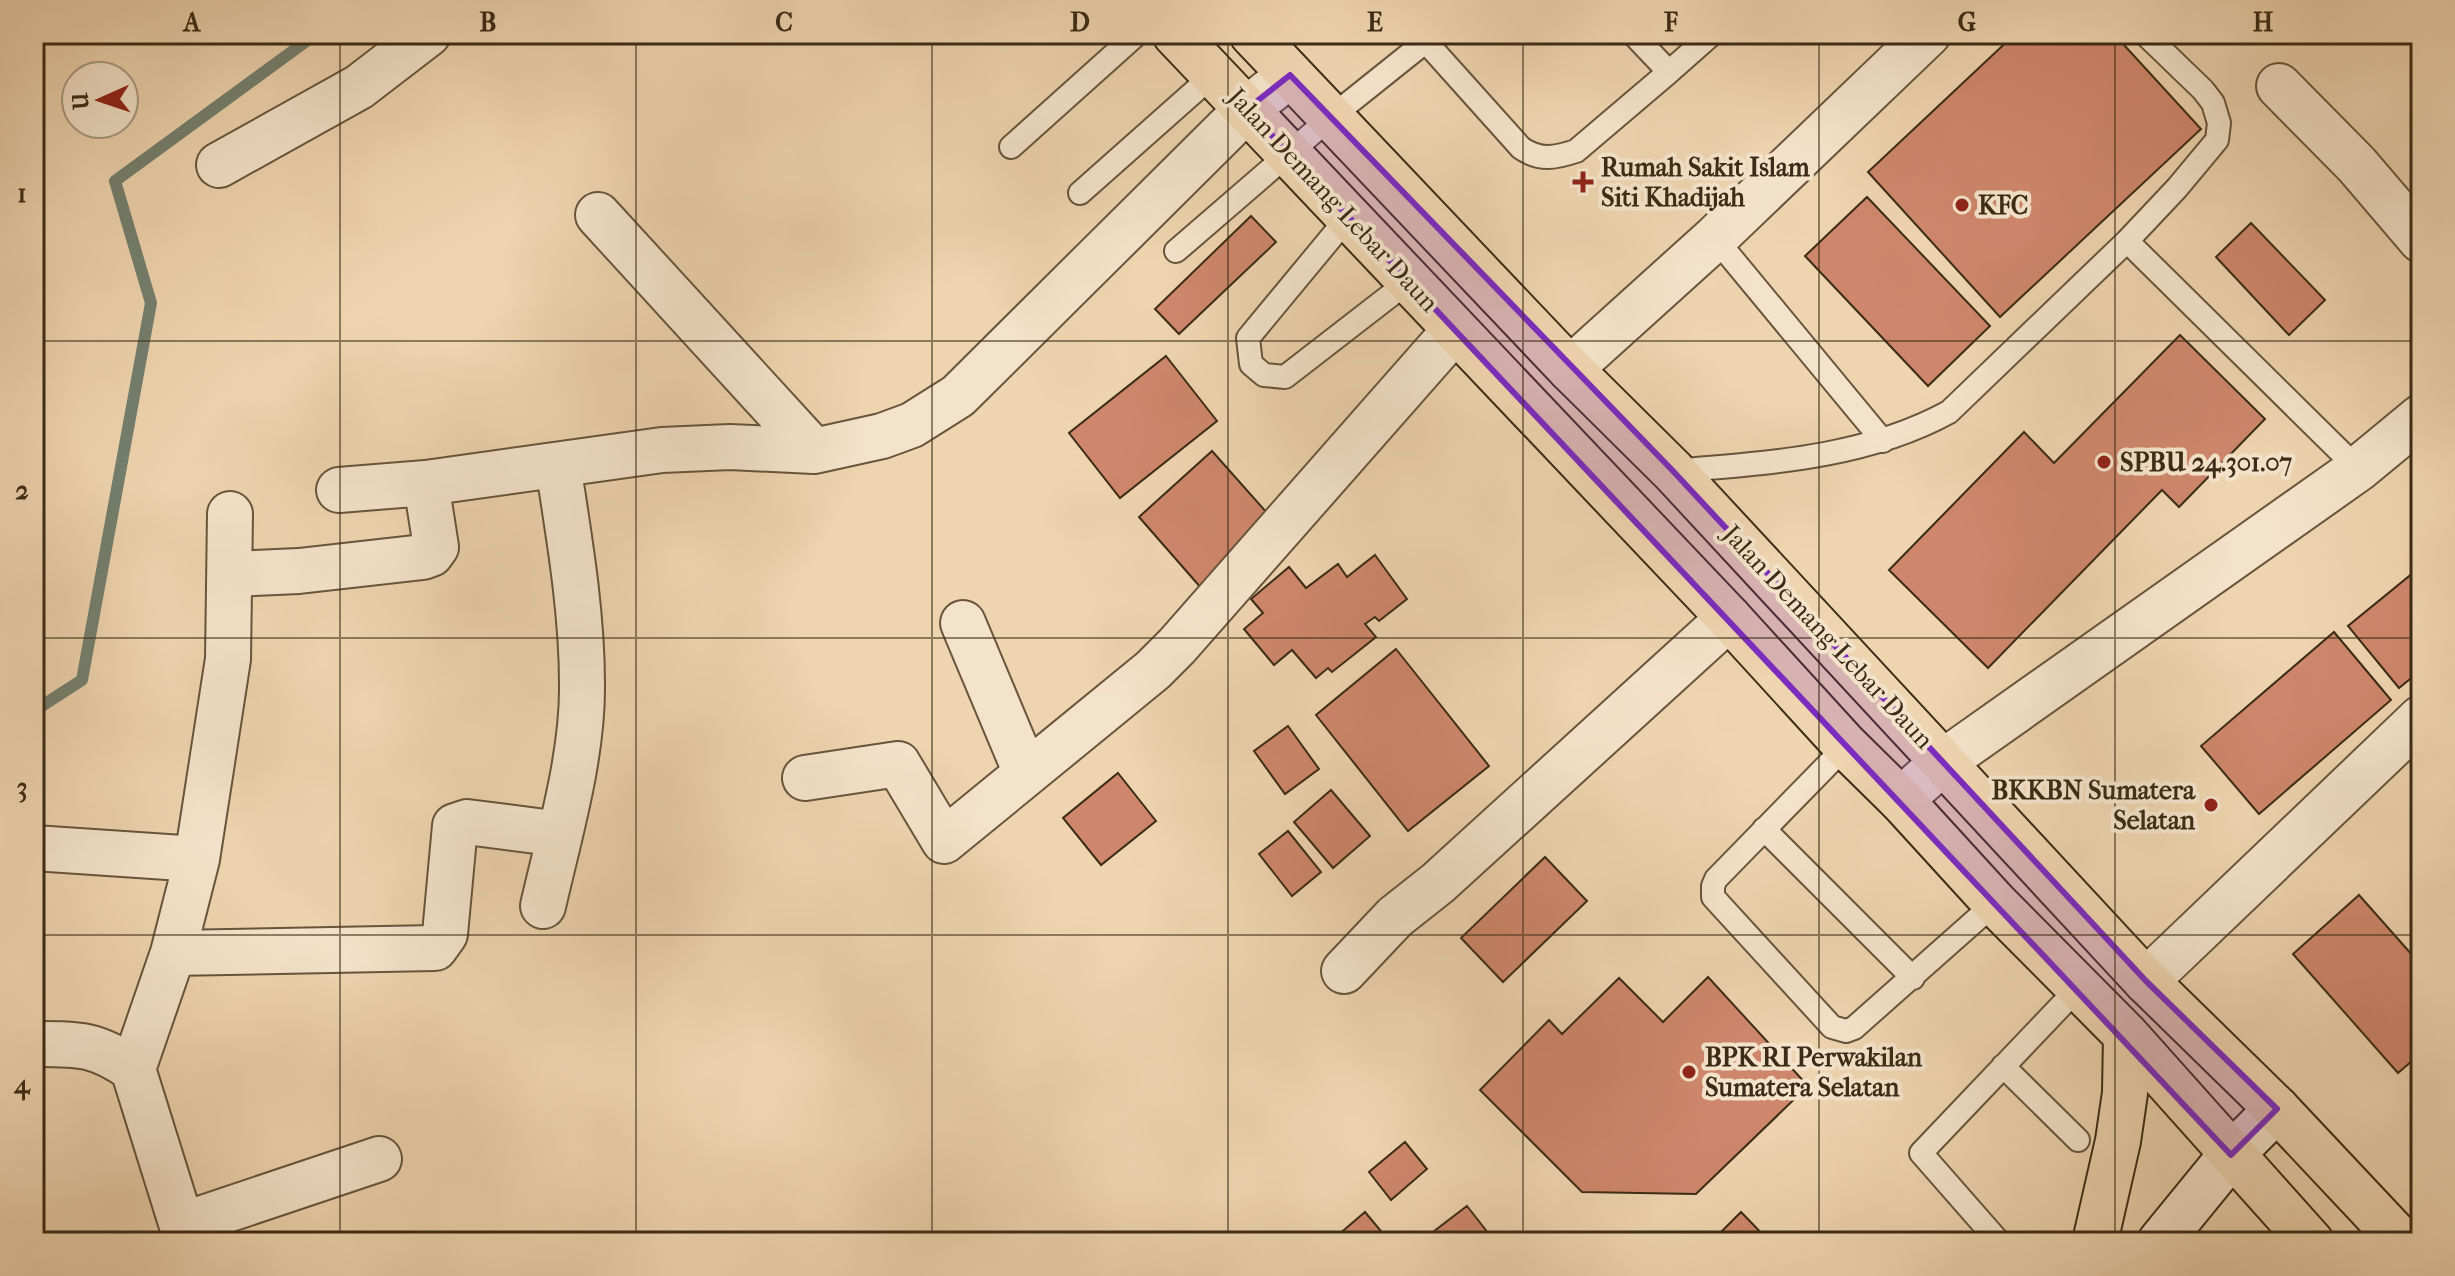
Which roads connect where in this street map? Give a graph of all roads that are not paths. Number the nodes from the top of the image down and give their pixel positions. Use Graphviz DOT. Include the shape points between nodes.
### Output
graph roads {
  1 [pos="428,34"];
  2 [pos="1137,34"];
  3 [pos="1175,34"];
  4 [pos="1252,34"];
  5 [pos="1633,34"];
  6 [pos="1712,34"];
  7 [pos="1928,34"];
  8 [pos="2145,34"];
  9 [pos="1430,38"];
  10 [pos="1669,72"];
  11 [pos="1213,75"];
  12 [pos="1290,75"];
  13 [pos="2279,86"];
  14 [pos="1247,109"];
  15 [pos="1330,118"];
  16 [pos="1011,147"];
  17 [pos="1289,155"];
  18 [pos="219,165"];
  19 [pos="1080,193"];
  20 [pos="598,215"];
  21 [pos="1349,216"];
  22 [pos="1715,238"];
  23 [pos="2421,240"];
  24 [pos="2127,241"];
  25 [pos="1176,251"];
  26 [pos="1409,281"];
  27 [pos="1455,330"];
  28 [pos="1570,369"];
  29 [pos="2421,417"];
  30 [pos="1883,441"];
  31 [pos="814,451"];
  32 [pos="558,465"];
  33 [pos="2358,469"];
  34 [pos="1673,471"];
  35 [pos="426,483"];
  36 [pos="339,490"];
  37 [pos="230,514"];
  38 [pos="231,574"];
  39 [pos="1729,618"];
  40 [pos="963,623"];
  41 [pos="2421,718"];
  42 [pos="1846,746"];
  43 [pos="1943,762"];
  44 [pos="1026,773"];
  45 [pos="805,778"];
  46 [pos="1901,800"];
  47 [pos="1764,829"];
  48 [pos="560,834"];
  49 [pos="34,848"];
  50 [pos="197,859"];
  51 [pos="1995,903"];
  52 [pos="543,906"];
  53 [pos="173,953"];
  54 [pos="1344,971"];
  55 [pos="1913,978"];
  56 [pos="2146,981"];
  57 [pos="2079,987"];
  58 [pos="2126,1035"];
  59 [pos="34,1044"];
  60 [pos="2003,1066"];
  61 [pos="133,1069"];
  62 [pos="2277,1109"];
  63 [pos="2078,1140"];
  64 [pos="2231,1155"];
  65 [pos="379,1159"];
  66 [pos="184,1234"];
  67 [pos="1999,1242"];
  68 [pos="2095,1242"];
  69 [pos="2160,1242"];
  70 [pos="2311,1242"];
  71 [pos="2402,1242"];
  1 -- 18 [label="street" via="359,87"];
  2 -- 16 [label="lane"];
  3 -- 11 [label="highway, Jalan Demang Lebar Daun"];
  4 -- 12 [label="highway, Jalan Demang Lebar Daun"];
  5 -- 10 [label="lane"];
  6 -- 10 [label="lane"];
  7 -- 22 [label="street"];
  8 -- 24 [label="lane" via="2203,90 2217,114 2219,130 2217,140"];
  9 -- 10 [label="lane" via="1521,148 1543,158 1576,151"];
  9 -- 15 [label="lane"];
  11 -- 14 [label="highway, Jalan Demang Lebar Daun"];
  11 -- 19 [label="lane"];
  12 -- 14 [label="street"];
  12 -- 15 [label="highway, Jalan Demang Lebar Daun"];
  13 -- 23 [label="street"];
  14 -- 17 [label="highway, Jalan Demang Lebar Daun"];
  14 -- 31 [label="street" via="958,396 912,425"];
  15 -- 17 [label="lane"];
  15 -- 28 [label="highway, Jalan Demang Lebar Daun"];
  17 -- 21 [label="highway, Jalan Demang Lebar Daun"];
  17 -- 25 [label="lane"];
  20 -- 31 [label="street"];
  21 -- 26 [label="highway, Jalan Demang Lebar Daun"];
  21 -- 26 [label="lane" via="1248,338 1251,364 1264,375 1285,377"];
  22 -- 28 [label="street"];
  22 -- 30 [label="lane"];
  24 -- 30 [label="lane" via="1949,412"];
  24 -- 33 [label="lane"];
  26 -- 27 [label="highway, Jalan Demang Lebar Daun"];
  27 -- 39 [label="highway, Jalan Demang Lebar Daun"];
  27 -- 44 [label="street" via="1177,646"];
  28 -- 34 [label="highway, Jalan Demang Lebar Daun"];
  29 -- 33 [label="street"];
  30 -- 34 [label="lane" via="1771,462"];
  31 -- 32 [label="street" via="662,450"];
  32 -- 35 [label="street"];
  32 -- 48 [label="street" via="583,686"];
  33 -- 43 [label="street"];
  34 -- 43 [label="highway, Jalan Demang Lebar Daun"];
  35 -- 36 [label="street"];
  35 -- 38 [label="street" via="436,547 431,554"];
  37 -- 38 [label="street"];
  38 -- 50 [label="street" via="228,659"];
  39 -- 42 [label="highway, Jalan Demang Lebar Daun"];
  39 -- 54 [label="street" via="1395,917"];
  40 -- 44 [label="street"];
  41 -- 56 [label="street"];
  42 -- 46 [label="highway, Jalan Demang Lebar Daun"];
  42 -- 47 [label="lane"];
  43 -- 46 [label="street"];
  43 -- 56 [label="highway, Jalan Demang Lebar Daun"];
  44 -- 45 [label="street" via="944,841 898,764"];
  46 -- 51 [label="highway, Jalan Demang Lebar Daun"];
  47 -- 55 [label="lane"];
  47 -- 55 [label="lane" via="1716,879 1713,897 1832,1027 1854,1028"];
  48 -- 52 [label="street"];
  48 -- 53 [label="street" via="467,822 455,826 445,934 435,948"];
  49 -- 50 [label="street"];
  50 -- 53 [label="street"];
  51 -- 55 [label="lane"];
  51 -- 57 [label="highway, Jalan Demang Lebar Daun"];
  53 -- 61 [label="street"];
  56 -- 62 [label="highway, Jalan Demang Lebar Daun"];
  57 -- 58 [label="highway, Jalan Demang Lebar Daun"];
  57 -- 60 [label="lane"];
  58 -- 64 [label="highway, Jalan Demang Lebar Daun"];
  58 -- 68 [label="highway" via="2120,1129"];
  59 -- 61 [label="street" via="89,1045"];
  60 -- 63 [label="lane"];
  60 -- 67 [label="lane" via="1921,1153"];
  61 -- 66 [label="street"];
  62 -- 64 [label="street"];
  62 -- 71 [label="highway, Jalan Demang Lebar Daun"];
  64 -- 69 [label="street"];
  64 -- 70 [label="highway, Jalan Demang Lebar Daun"];
  65 -- 66 [label="street"];
}
